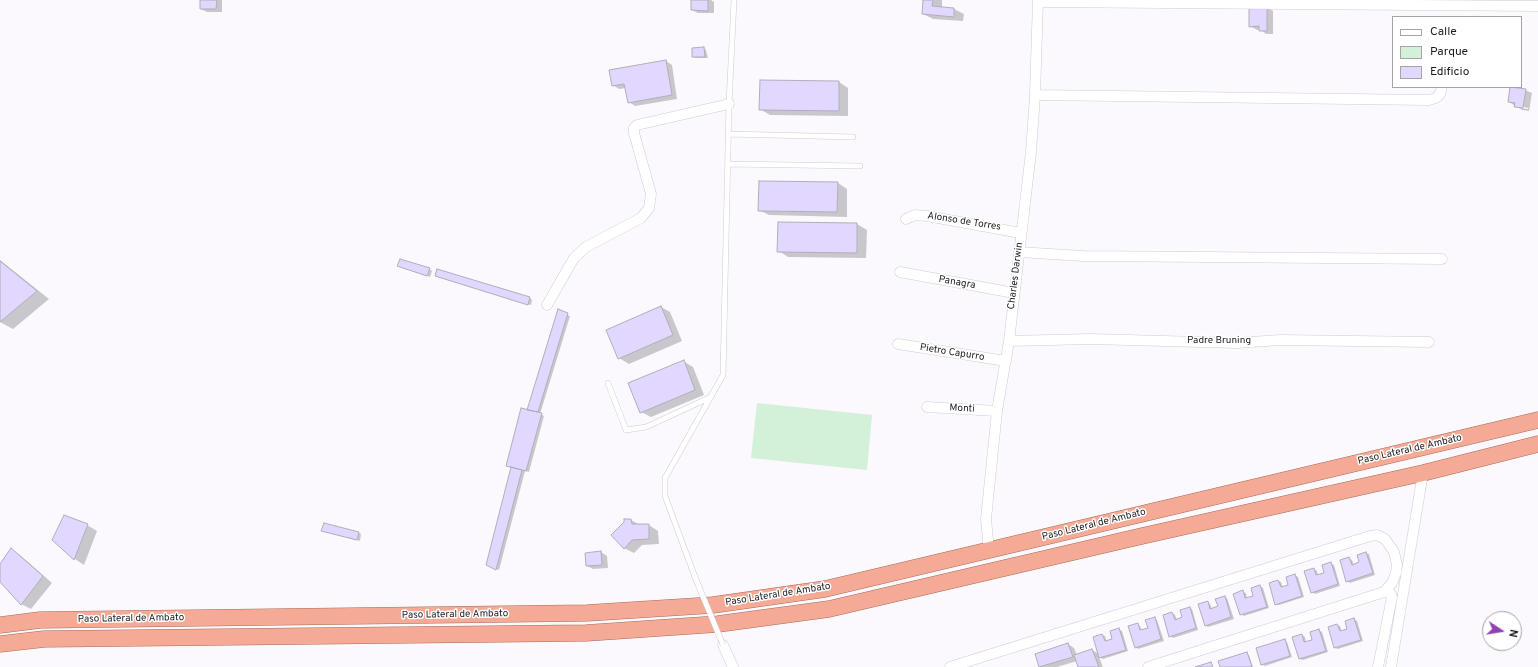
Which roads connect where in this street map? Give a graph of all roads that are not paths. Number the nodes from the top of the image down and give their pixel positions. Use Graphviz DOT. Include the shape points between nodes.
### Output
graph roads {
  1 [pos="734,0"];
  2 [pos="1038,1"];
  3 [pos="1538,6"];
  4 [pos="1442,88"];
  5 [pos="1035,95"];
  6 [pos="729,104"];
  7 [pos="729,134"];
  8 [pos="853,137"];
  9 [pos="728,164"];
  10 [pos="860,166"];
  11 [pos="906,219"];
  12 [pos="1021,233"];
  13 [pos="1019,252"];
  14 [pos="1442,259"];
  15 [pos="900,272"];
  16 [pos="1014,293"];
  17 [pos="547,305"];
  18 [pos="1009,341"];
  19 [pos="1429,342"];
  20 [pos="898,344"];
  21 [pos="1006,361"];
  22 [pos="608,383"];
  23 [pos="711,397"];
  24 [pos="927,407"];
  25 [pos="997,411"];
  26 [pos="1538,420"];
  27 [pos="1538,444"];
  28 [pos="1424,473"];
  29 [pos="1137,514"];
  30 [pos="1142,536"];
  31 [pos="989,551"];
  32 [pos="1384,592"];
  33 [pos="0,625"];
  34 [pos="0,644"];
  35 [pos="723,645"];
  36 [pos="733,667"];
  37 [pos="950,667"];
  38 [pos="1148,667"];
  39 [pos="1378,667"];
  40 [pos="1391,667"];
  1 -- 6 [label="lane"];
  2 -- 3 [label="street"];
  2 -- 5 [label="street, Charles Darwin"];
  4 -- 5 [label="street" via="1440,94 1430,100"];
  5 -- 12 [label="street, Charles Darwin"];
  6 -- 7 [label="lane"];
  6 -- 17 [label="street" via="637,125 634,128 651,194 649,208 641,218 586,247 574,258"];
  7 -- 8 [label="lane"];
  7 -- 9 [label="lane"];
  9 -- 10 [label="lane"];
  9 -- 23 [label="lane" via="723,376"];
  11 -- 12 [label="street, Alonso de Torres" via="915,215 927,216"];
  12 -- 13 [label="street, Charles Darwin"];
  13 -- 14 [label="street" via="1083,256"];
  13 -- 16 [label="street, Charles Darwin"];
  15 -- 16 [label="street, Panagra"];
  16 -- 18 [label="street, Charles Darwin"];
  18 -- 19 [label="street, Padre Bruning" via="1091,339 1236,343 1280,340"];
  18 -- 21 [label="street, Charles Darwin"];
  20 -- 21 [label="street, Pietro Capurro"];
  21 -- 25 [label="street, Charles Darwin"];
  22 -- 23 [label="lane" via="626,430 646,427"];
  23 -- 35 [label="lane, bridge" via="665,478 665,496"];
  24 -- 25 [label="street, Monti"];
  25 -- 31 [label="street, Charles Darwin" via="986,519"];
  26 -- 29 [label="highway, Paso Lateral de Ambato"];
  27 -- 28 [label="highway, Paso Lateral de Ambato"];
  28 -- 30 [label="highway, Paso Lateral de Ambato"];
  28 -- 40 [label="street"];
  29 -- 30 [label="highway"];
  29 -- 31 [label="highway, Paso Lateral de Ambato"];
  30 -- 34 [label="highway, Paso Lateral de Ambato" via="829,609 718,624 586,633 44,639"];
  31 -- 33 [label="highway, Paso Lateral de Ambato" via="825,588 713,605 587,614 40,620"];
  32 -- 37 [label="street" via="1395,578 1396,558 1385,539 1378,535 1370,536"];
  32 -- 38 [label="street"];
  32 -- 39 [label="street" via="1390,593 1392,597"];
  35 -- 36 [label="street"];
}
